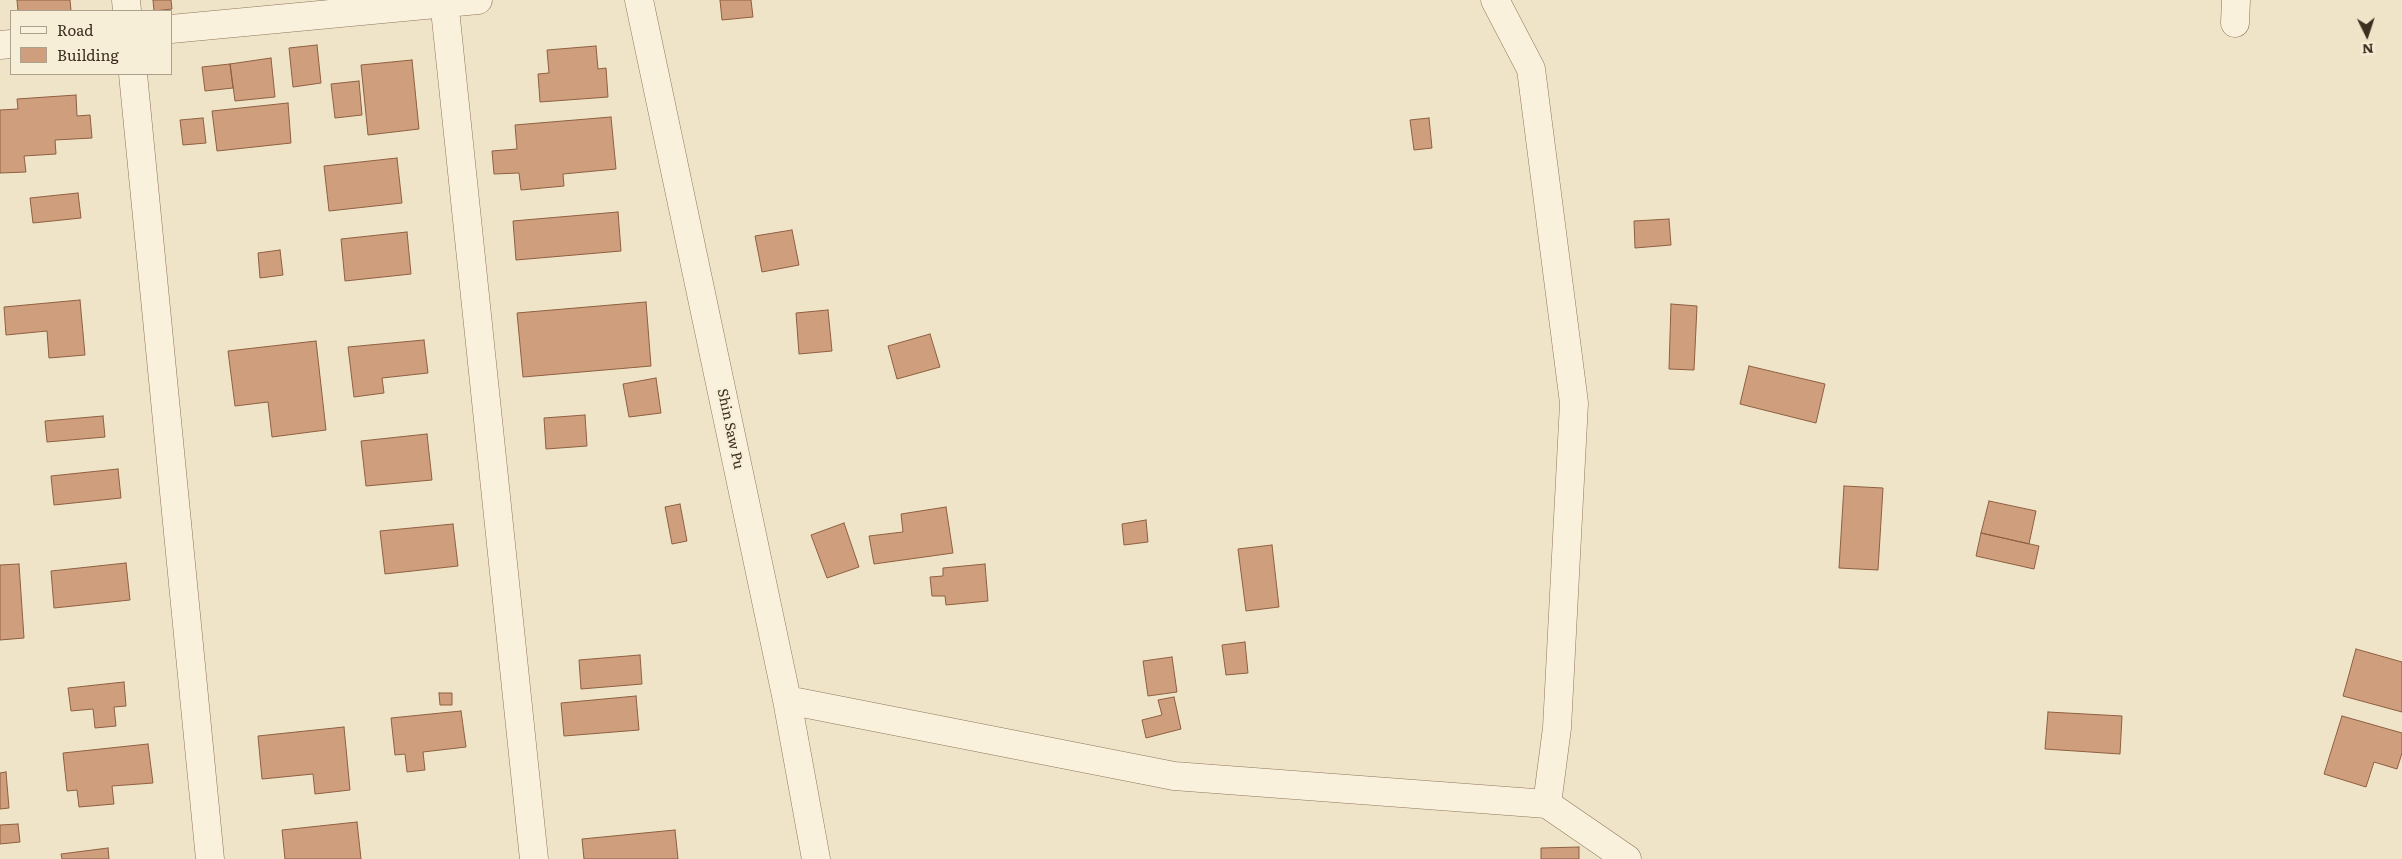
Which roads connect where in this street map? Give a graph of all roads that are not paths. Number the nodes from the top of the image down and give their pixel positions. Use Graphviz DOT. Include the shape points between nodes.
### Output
graph roads {
  1 [pos="478,0"];
  2 [pos="638,0"];
  3 [pos="1495,0"];
  4 [pos="444,2"];
  5 [pos="172,29"];
  6 [pos="133,75"];
  7 [pos="787,700"];
  8 [pos="1547,804"];
  9 [pos="210,859"];
  10 [pos="534,859"];
  11 [pos="816,859"];
  12 [pos="1627,859"];
  1 -- 4 [label="street"];
  2 -- 7 [label="street, Shin Saw Pu"];
  3 -- 8 [label="street" via="1531,69 1574,403 1557,728"];
  4 -- 5 [label="street"];
  4 -- 10 [label="street"];
  6 -- 9 [label="street"];
  7 -- 8 [label="street" via="1174,776"];
  7 -- 11 [label="street, Shin Saw Pu"];
  8 -- 12 [label="street"];
}
